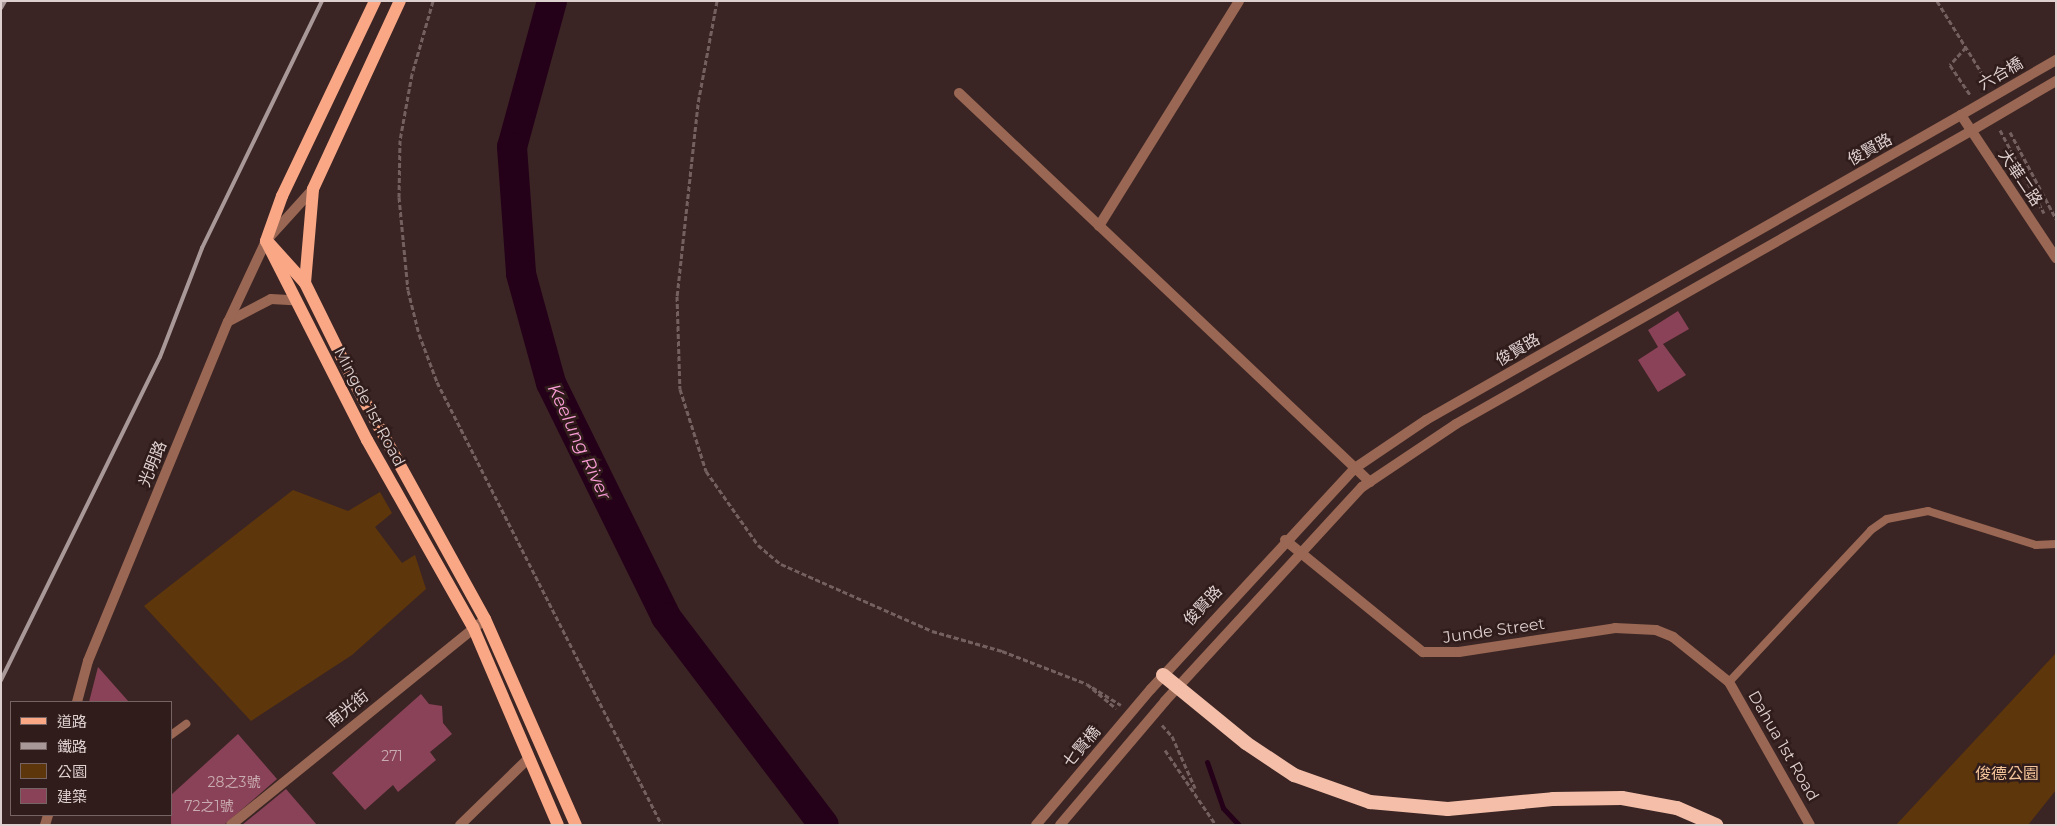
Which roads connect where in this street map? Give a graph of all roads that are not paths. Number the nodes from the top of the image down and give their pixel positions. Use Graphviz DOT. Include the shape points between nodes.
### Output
graph roads {
  1 [pos="374,1"];
  2 [pos="400,1"];
  3 [pos="1239,1"];
  4 [pos="2056,60"];
  5 [pos="2056,81"];
  6 [pos="959,93"];
  7 [pos="1961,115"];
  8 [pos="1971,131"];
  9 [pos="313,189"];
  10 [pos="1826,192"];
  11 [pos="1836,208"];
  12 [pos="1099,226"];
  13 [pos="266,240"];
  14 [pos="2056,258"];
  15 [pos="305,283"];
  16 [pos="293,300"];
  17 [pos="228,322"];
  18 [pos="1355,468"];
  19 [pos="1370,482"];
  20 [pos="1285,540"];
  21 [pos="2056,544"];
  22 [pos="1298,552"];
  23 [pos="485,619"];
  24 [pos="473,627"];
  25 [pos="1163,675"];
  26 [pos="1729,682"];
  27 [pos="1176,687"];
  28 [pos="1151,689"];
  29 [pos="77,701"];
  30 [pos="1165,701"];
  31 [pos="186,724"];
  32 [pos="172,734"];
  33 [pos="530,758"];
  34 [pos="231,825"];
  35 [pos="460,825"];
  36 [pos="558,825"];
  37 [pos="576,825"];
  38 [pos="1036,825"];
  39 [pos="1060,825"];
  40 [pos="1716,825"];
  41 [pos="1810,825"];
  1 -- 13 [label="main road" via="282,196"];
  2 -- 9 [label="main road"];
  3 -- 12 [label="street"];
  4 -- 7 [label="street, 六合橋, bridge"];
  5 -- 8 [label="street, 六合橋, bridge"];
  6 -- 12 [label="street"];
  7 -- 8 [label="street, 大華二路"];
  7 -- 10 [label="street, 俊賢路"];
  8 -- 11 [label="street, 俊賢路"];
  8 -- 14 [label="street, 大華二路"];
  9 -- 13 [label="street, 光明路"];
  9 -- 15 [label="main road"];
  10 -- 11 [label="street"];
  10 -- 18 [label="street, 俊賢路" via="1426,420"];
  11 -- 19 [label="street, 俊賢路" via="1456,424"];
  12 -- 18 [label="street"];
  13 -- 15 [label="main road, Mingde 1st Road"];
  13 -- 16 [label="main road, Mingde 1st Road"];
  13 -- 17 [label="street, 光明路"];
  15 -- 23 [label="main road, Mingde 1st Road" via="353,380"];
  16 -- 17 [label="street" via="271,299"];
  16 -- 24 [label="main road, Mingde 1st Road"];
  17 -- 29 [label="street, 光明路" via="88,661"];
  18 -- 19 [label="street"];
  18 -- 20 [label="street, 俊賢路"];
  19 -- 22 [label="street, 俊賢路"];
  20 -- 22 [label="street, Junde Street"];
  20 -- 25 [label="street, 俊賢路"];
  21 -- 26 [label="lane" via="2036,545 1928,511 1887,519 1871,530"];
  22 -- 26 [label="street, Junde Street" via="1423,652 1439,654 1637,628 1673,637"];
  22 -- 27 [label="street, 俊賢路"];
  23 -- 24 [label="street, 南光街"];
  23 -- 37 [label="main road, Mingde 1st Road"];
  24 -- 33 [label="main road, Mingde 1st Road"];
  24 -- 34 [label="street, 南光街"];
  25 -- 27 [label="highway"];
  25 -- 28 [label="street, 俊賢路"];
  26 -- 41 [label="street, Dahua 1st Road"];
  27 -- 30 [label="street, 俊賢路"];
  27 -- 40 [label="highway" via="1294,775 1370,802 1448,809 1607,797 1677,808"];
  28 -- 38 [label="street, 七賢橋, bridge"];
  30 -- 39 [label="street, 七賢橋, bridge"];
  31 -- 32 [label="lane"];
  33 -- 35 [label="street"];
  33 -- 36 [label="main road, Mingde 1st Road"];
}
